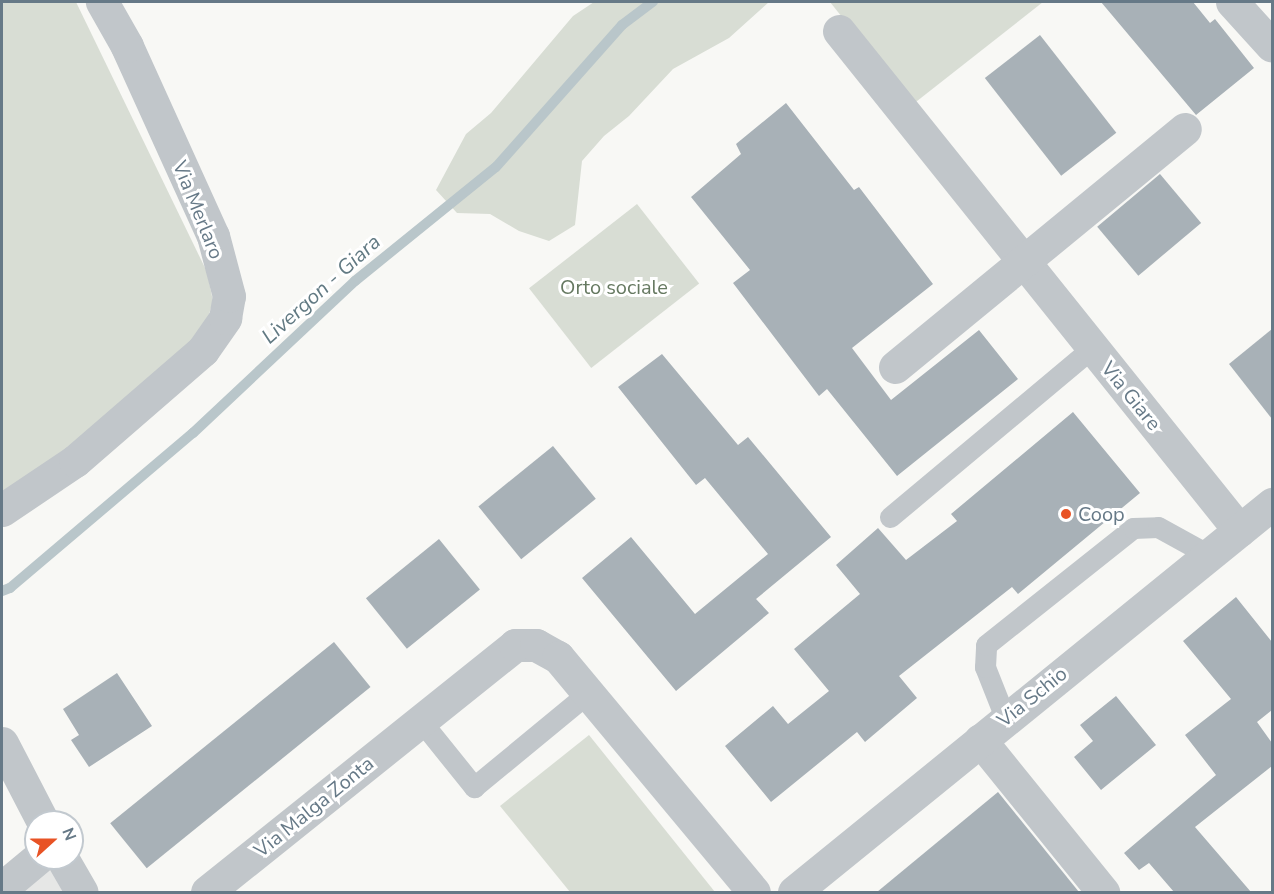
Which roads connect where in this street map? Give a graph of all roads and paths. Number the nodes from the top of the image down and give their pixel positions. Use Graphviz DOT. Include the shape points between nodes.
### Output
graph roads {
  1 [pos="102,2"];
  2 [pos="1232,2"];
  3 [pos="839,32"];
  4 [pos="1272,46"];
  5 [pos="1185,129"];
  6 [pos="1024,262"];
  7 [pos="1092,348"];
  8 [pos="895,367"];
  9 [pos="1272,504"];
  10 [pos="2,510"];
  11 [pos="890,517"];
  12 [pos="1239,530"];
  13 [pos="1209,555"];
  14 [pos="587,694"];
  15 [pos="1006,720"];
  16 [pos="421,721"];
  17 [pos="980,740"];
  18 [pos="2,743"];
  19 [pos="37,810"];
  20 [pos="24,870"];
  21 [pos="69,870"];
  22 [pos="2,888"];
  23 [pos="82,892"];
  24 [pos="207,892"];
  25 [pos="754,892"];
  26 [pos="794,892"];
  27 [pos="1103,892"];
  1 -- 10 [label="street, Via Merlaro" via="127,46 213,236 229,296 225,318 203,350 93,446"];
  2 -- 4 [label="street"];
  3 -- 6 [label="street, Via Giare"];
  5 -- 6 [label="street"];
  6 -- 7 [label="street, Via Giare"];
  6 -- 8 [label="street"];
  7 -- 11 [label="lane"];
  7 -- 12 [label="street, Via Giare"];
  9 -- 12 [label="street, Via Schio"];
  12 -- 13 [label="street, Via Schio"];
  13 -- 15 [label="street, Via Schio"];
  13 -- 15 [label="lane" via="1158,527 1133,528 986,645 985,667"];
  14 -- 16 [label="street, Via Malga Zonta" via="558,657 536,645 515,645"];
  14 -- 16 [label="lane" via="474,787"];
  14 -- 25 [label="street, Via Malga Zonta"];
  15 -- 17 [label="street, Via Schio"];
  16 -- 24 [label="street, Via Malga Zonta"];
  17 -- 26 [label="street, Via Schio"];
  17 -- 27 [label="street"];
  18 -- 19 [label="street"];
  20 -- 22 [label="street"];
  21 -- 23 [label="street"];
}
